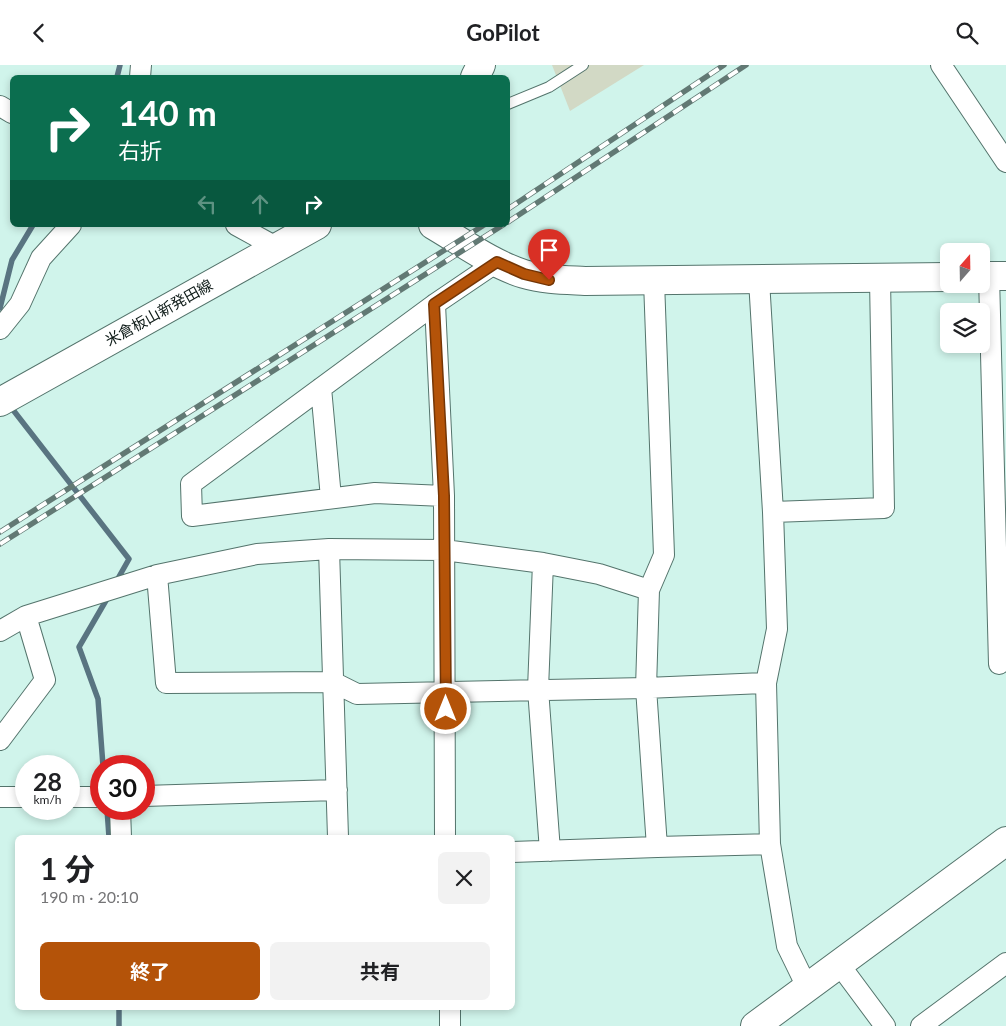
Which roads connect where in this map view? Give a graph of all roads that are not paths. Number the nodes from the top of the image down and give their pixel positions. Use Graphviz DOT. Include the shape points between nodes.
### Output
graph roads {
  1 [pos="583,65"];
  2 [pos="941,65"];
  3 [pos="510,104"];
  4 [pos="1006,162"];
  5 [pos="69,227"];
  6 [pos="240,227"];
  7 [pos="313,227"];
  8 [pos="436,227"];
  9 [pos="276,247"];
  10 [pos="497,262"];
  11 [pos="992,276"];
  12 [pos="940,277"];
  13 [pos="880,279"];
  14 [pos="759,280"];
  15 [pos="654,281"];
  16 [pos="434,304"];
  17 [pos="1,321"];
  18 [pos="321,388"];
  19 [pos="0,402"];
  20 [pos="444,496"];
  21 [pos="331,499"];
  22 [pos="773,512"];
  23 [pos="329,549"];
  24 [pos="444,550"];
  25 [pos="543,563"];
  26 [pos="157,575"];
  27 [pos="649,590"];
  28 [pos="26,616"];
  29 [pos="0,631"];
  30 [pos="999,664"];
  31 [pos="333,682"];
  32 [pos="766,683"];
  33 [pos="646,688"];
  34 [pos="538,689"];
  35 [pos="446,691"];
  36 [pos="0,740"];
  37 [pos="336,790"];
  38 [pos="155,796"];
  39 [pos="0,797"];
  40 [pos="15,797"];
  41 [pos="120,820"];
  42 [pos="121,835"];
  43 [pos="338,835"];
  44 [pos="445,835"];
  45 [pos="1006,841"];
  46 [pos="770,845"];
  47 [pos="657,847"];
  48 [pos="550,851"];
  49 [pos="515,852"];
  50 [pos="1006,963"];
  51 [pos="839,964"];
  52 [pos="807,987"];
  53 [pos="450,1010"];
  54 [pos="450,1026"];
  55 [pos="755,1026"];
  56 [pos="885,1026"];
  57 [pos="920,1026"];
  1 -- 3 [label="lane" via="549,87"];
  2 -- 4 [label="street"];
  5 -- 17 [label="street" via="41,258 20,304"];
  6 -- 9 [label="street"];
  7 -- 9 [label="street, 米倉板山新発田線"];
  8 -- 10 [label="street"];
  9 -- 19 [label="street, 米倉板山新発田線"];
  10 -- 15 [label="street" via="524,274 549,280"];
  10 -- 16 [label="street"];
  11 -- 30 [label="street"];
  12 -- 13 [label="street"];
  13 -- 14 [label="street"];
  13 -- 22 [label="street" via="884,508"];
  14 -- 15 [label="street"];
  14 -- 22 [label="street"];
  15 -- 27 [label="street" via="664,555"];
  16 -- 18 [label="street"];
  16 -- 20 [label="street"];
  18 -- 21 [label="street"];
  18 -- 21 [label="street" via="190,484 192,515"];
  20 -- 21 [label="street" via="375,493"];
  20 -- 24 [label="street"];
  22 -- 32 [label="street" via="777,629"];
  23 -- 24 [label="street"];
  23 -- 26 [label="street" via="257,554"];
  23 -- 31 [label="street"];
  24 -- 25 [label="street"];
  24 -- 35 [label="street"];
  25 -- 27 [label="street" via="599,574"];
  25 -- 34 [label="street"];
  26 -- 28 [label="street"];
  26 -- 31 [label="street" via="166,683"];
  27 -- 33 [label="street"];
  28 -- 29 [label="street"];
  28 -- 36 [label="street" via="46,680"];
  31 -- 35 [label="street" via="357,694"];
  31 -- 37 [label="street"];
  32 -- 33 [label="street"];
  32 -- 46 [label="street"];
  33 -- 34 [label="street"];
  33 -- 47 [label="street"];
  34 -- 35 [label="street"];
  34 -- 48 [label="street"];
  35 -- 44 [label="street"];
  37 -- 38 [label="street"];
  37 -- 43 [label="street"];
  39 -- 40 [label="street"];
  41 -- 42 [label="street"];
  45 -- 51 [label="street"];
  46 -- 47 [label="street"];
  46 -- 52 [label="street" via="787,946"];
  47 -- 48 [label="street"];
  48 -- 49 [label="street"];
  50 -- 57 [label="street"];
  51 -- 52 [label="street"];
  51 -- 56 [label="street"];
  52 -- 55 [label="street"];
  53 -- 54 [label="street"];
}
